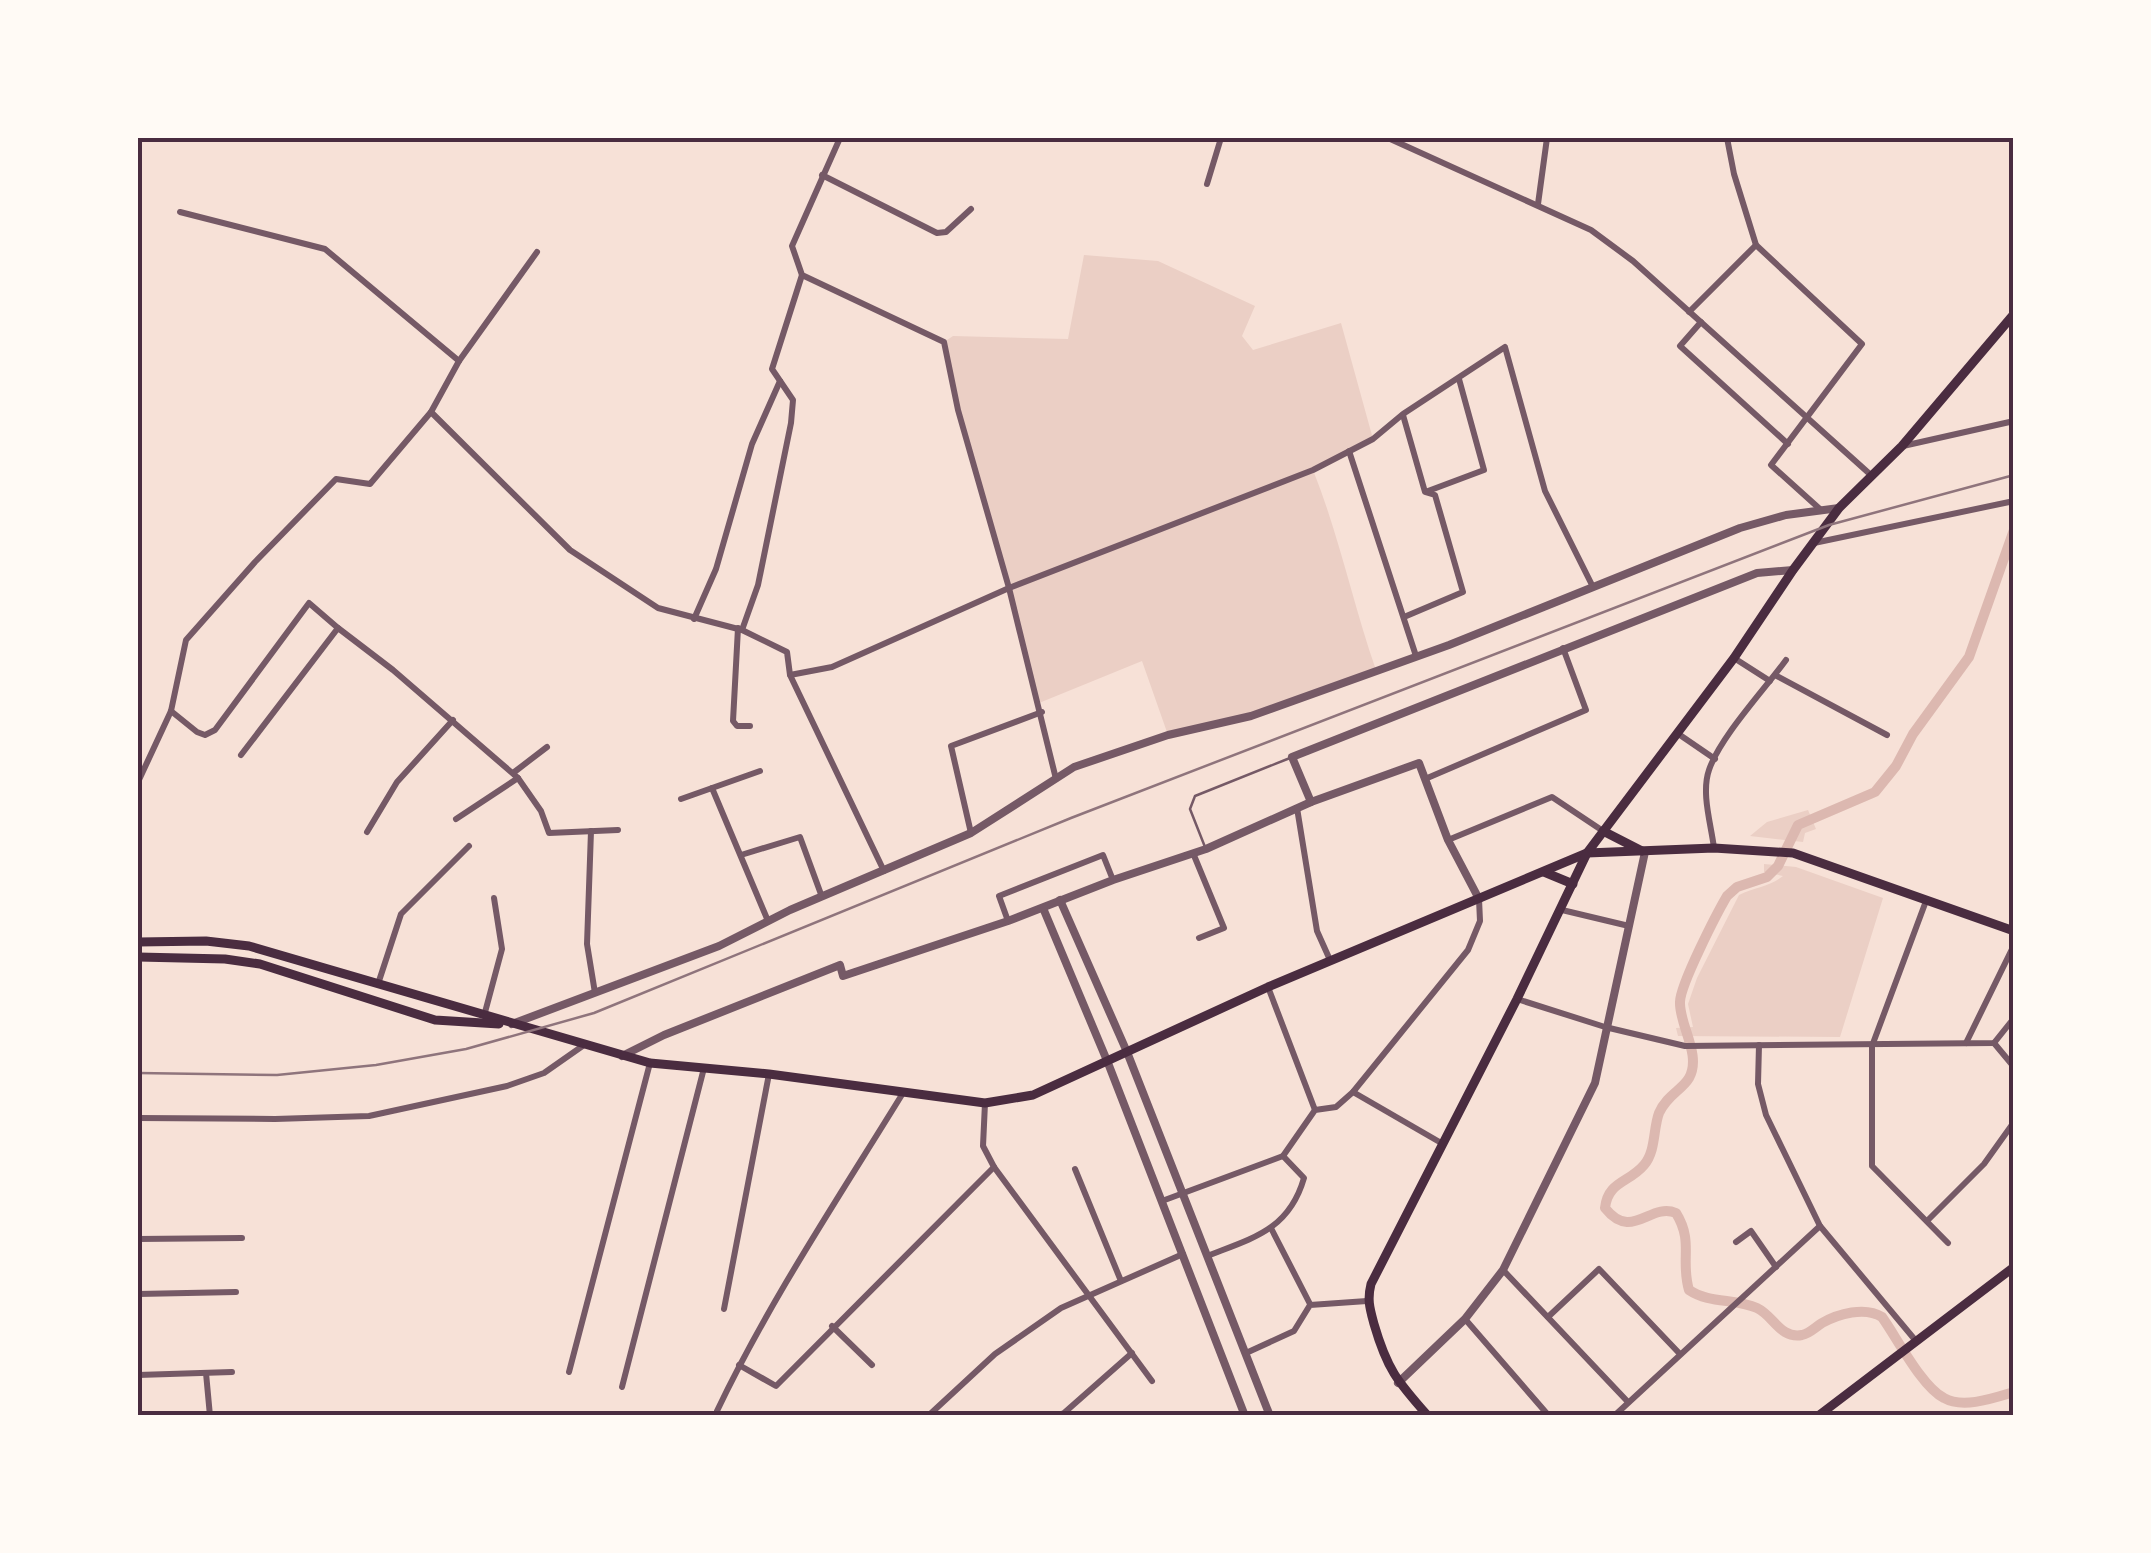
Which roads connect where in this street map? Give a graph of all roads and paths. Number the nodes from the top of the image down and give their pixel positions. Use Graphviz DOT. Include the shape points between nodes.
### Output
graph roads {
  1 [pos="840,138"];
  2 [pos="1221,138"];
  3 [pos="1388,138"];
  4 [pos="1547,138"];
  5 [pos="1727,138"];
  6 [pos="822,175"];
  7 [pos="1207,184"];
  8 [pos="1538,204"];
  9 [pos="972,209"];
  10 [pos="180,212"];
  11 [pos="1756,244"];
  12 [pos="537,252"];
  13 [pos="802,275"];
  14 [pos="1690,312"];
  15 [pos="2014,314"];
  16 [pos="1701,322"];
  17 [pos="459,361"];
  18 [pos="1459,379"];
  19 [pos="781,380"];
  20 [pos="430,412"];
  21 [pos="1402,414"];
  22 [pos="1807,418"];
  23 [pos="2014,421"];
  24 [pos="1788,444"];
  25 [pos="1902,446"];
  26 [pos="1349,451"];
  27 [pos="1872,476"];
  28 [pos="1425,492"];
  29 [pos="2014,502"];
  30 [pos="1840,508"];
  31 [pos="1822,511"];
  32 [pos="1812,544"];
  33 [pos="1792,570"];
  34 [pos="1593,587"];
  35 [pos="1009,588"];
  36 [pos="1404,617"];
  37 [pos="694,619"];
  38 [pos="338,628"];
  39 [pos="740,629"];
  40 [pos="1563,647"];
  41 [pos="1416,656"];
  42 [pos="1734,658"];
  43 [pos="1786,660"];
  44 [pos="790,675"];
  45 [pos="1772,678"];
  46 [pos="172,711"];
  47 [pos="1042,712"];
  48 [pos="453,720"];
  49 [pos="750,726"];
  50 [pos="1677,733"];
  51 [pos="1887,735"];
  52 [pos="547,746"];
  53 [pos="240,756"];
  54 [pos="1292,757"];
  55 [pos="1715,759"];
  56 [pos="760,771"];
  57 [pos="516,776"];
  58 [pos="1056,778"];
  59 [pos="1425,779"];
  60 [pos="138,782"];
  61 [pos="712,788"];
  62 [pos="681,799"];
  63 [pos="1312,802"];
  64 [pos="1297,808"];
  65 [pos="456,819"];
  66 [pos="618,830"];
  67 [pos="592,831"];
  68 [pos="1603,831"];
  69 [pos="367,832"];
  70 [pos="970,833"];
  71 [pos="1448,840"];
  72 [pos="469,846"];
  73 [pos="1206,848"];
  74 [pos="1714,848"];
  75 [pos="1588,852"];
  76 [pos="1644,852"];
  77 [pos="1192,853"];
  78 [pos="741,855"];
  79 [pos="884,871"];
  80 [pos="1544,872"];
  81 [pos="1113,880"];
  82 [pos="1574,884"];
  83 [pos="822,897"];
  84 [pos="494,898"];
  85 [pos="1060,900"];
  86 [pos="1480,900"];
  87 [pos="1926,900"];
  88 [pos="1042,908"];
  89 [pos="1562,910"];
  90 [pos="768,921"];
  91 [pos="1008,921"];
  92 [pos="1629,926"];
  93 [pos="2014,931"];
  94 [pos="1199,938"];
  95 [pos="138,942"];
  96 [pos="2014,945"];
  97 [pos="138,957"];
  98 [pos="1330,960"];
  99 [pos="378,984"];
  100 [pos="1268,987"];
  101 [pos="595,993"];
  102 [pos="1518,999"];
  103 [pos="484,1016"];
  104 [pos="2014,1018"];
  105 [pos="512,1024"];
  106 [pos="1605,1027"];
  107 [pos="1966,1043"];
  108 [pos="1994,1044"];
  109 [pos="584,1045"];
  110 [pos="1758,1046"];
  111 [pos="1872,1046"];
  112 [pos="1127,1052"];
  113 [pos="622,1056"];
  114 [pos="650,1063"];
  115 [pos="1108,1063"];
  116 [pos="2014,1067"];
  117 [pos="704,1068"];
  118 [pos="769,1074"];
  119 [pos="904,1092"];
  120 [pos="1354,1092"];
  121 [pos="984,1103"];
  122 [pos="1316,1110"];
  123 [pos="138,1118"];
  124 [pos="2014,1122"];
  125 [pos="1443,1144"];
  126 [pos="1283,1156"];
  127 [pos="994,1166"];
  128 [pos="1075,1169"];
  129 [pos="1183,1193"];
  130 [pos="1162,1201"];
  131 [pos="1927,1222"];
  132 [pos="1820,1226"];
  133 [pos="1272,1230"];
  134 [pos="141,1238"];
  135 [pos="242,1238"];
  136 [pos="1736,1242"];
  137 [pos="1948,1243"];
  138 [pos="1204,1246"];
  139 [pos="1183,1254"];
  140 [pos="1208,1256"];
  141 [pos="1776,1267"];
  142 [pos="2014,1267"];
  143 [pos="1503,1270"];
  144 [pos="1121,1281"];
  145 [pos="236,1292"];
  146 [pos="138,1294"];
  147 [pos="1090,1294"];
  148 [pos="1367,1301"];
  149 [pos="1310,1305"];
  150 [pos="724,1309"];
  151 [pos="1548,1316"];
  152 [pos="1465,1318"];
  153 [pos="832,1326"];
  154 [pos="1916,1341"];
  155 [pos="1132,1352"];
  156 [pos="1679,1353"];
  157 [pos="1246,1354"];
  158 [pos="739,1365"];
  159 [pos="872,1365"];
  160 [pos="232,1372"];
  161 [pos="569,1372"];
  162 [pos="206,1373"];
  163 [pos="138,1375"];
  164 [pos="1152,1381"];
  165 [pos="1398,1382"];
  166 [pos="622,1388"];
  167 [pos="1628,1402"];
  168 [pos="717,1411"];
  169 [pos="1062,1415"];
  170 [pos="210,1416"];
  171 [pos="928,1416"];
  172 [pos="1246,1416"];
  173 [pos="1270,1416"];
  174 [pos="1428,1416"];
  175 [pos="1549,1416"];
  176 [pos="1614,1416"];
  177 [pos="1818,1416"];
  1 -- 6 [label="street"];
  2 -- 7 [label="street"];
  3 -- 8 [label="street"];
  4 -- 8 [label="street"];
  5 -- 11 [label="street"];
  6 -- 9 [label="street" via="937,233"];
  6 -- 13 [label="street" via="792,246"];
  8 -- 14 [label="street" via="1590,230"];
  10 -- 17 [label="street" via="325,249"];
  11 -- 14 [label="street"];
  11 -- 22 [label="street" via="1862,344"];
  12 -- 17 [label="street"];
  13 -- 19 [label="street" via="772,370"];
  13 -- 35 [label="street" via="944,342"];
  14 -- 16 [label="street"];
  15 -- 25 [label="main road"];
  16 -- 22 [label="street"];
  16 -- 24 [label="street" via="1680,346"];
  17 -- 20 [label="street"];
  18 -- 21 [label="street"];
  18 -- 28 [label="street" via="1484,470"];
  18 -- 34 [label="street" via="1504,348 1545,491"];
  19 -- 37 [label="street" via="752,444 716,569"];
  19 -- 39 [label="street" via="793,400 791,422 758,585"];
  20 -- 37 [label="street" via="570,550 658,608"];
  20 -- 46 [label="street" via="370,484 336,479 186,640"];
  21 -- 26 [label="street"];
  21 -- 28 [label="street"];
  22 -- 24 [label="street"];
  22 -- 27 [label="street"];
  23 -- 25 [label="street"];
  24 -- 31 [label="street" via="1771,465"];
  25 -- 27 [label="main road"];
  26 -- 35 [label="street"];
  26 -- 36 [label="street"];
  27 -- 30 [label="main road"];
  28 -- 36 [label="street" via="1435,495 1463,592"];
  29 -- 32 [label="street"];
  30 -- 31 [label="street"];
  30 -- 32 [label="main road"];
  31 -- 34 [label="street" via="1740,528"];
  32 -- 33 [label="main road"];
  33 -- 40 [label="street" via="1757,573"];
  33 -- 42 [label="main road"];
  34 -- 41 [label="street"];
  35 -- 44 [label="street" via="832,667"];
  35 -- 47 [label="street"];
  36 -- 41 [label="street"];
  37 -- 39 [label="street"];
  38 -- 46 [label="street" via="308,603 215,730 196,732"];
  38 -- 48 [label="street"];
  38 -- 53 [label="street"];
  39 -- 44 [label="street" via="787,652"];
  39 -- 49 [label="street" via="733,720"];
  40 -- 54 [label="street"];
  40 -- 59 [label="street" via="1586,710"];
  41 -- 58 [label="street" via="1251,716 1160,737"];
  42 -- 45 [label="street"];
  42 -- 50 [label="main road"];
  43 -- 45 [label="street"];
  44 -- 79 [label="street"];
  45 -- 51 [label="street"];
  45 -- 55 [label="street"];
  46 -- 60 [label="street"];
  47 -- 58 [label="street"];
  47 -- 70 [label="street" via="951,746"];
  48 -- 57 [label="street"];
  48 -- 69 [label="street" via="397,782"];
  50 -- 55 [label="street"];
  50 -- 68 [label="main road"];
  52 -- 57 [label="street"];
  54 -- 63 [label="street"];
  54 -- 73 [label="lane" via="1196,796 1190,809"];
  55 -- 74 [label="street" via="1706,792"];
  56 -- 61 [label="street"];
  57 -- 65 [label="street"];
  57 -- 67 [label="street" via="549,832"];
  58 -- 70 [label="street"];
  59 -- 63 [label="street" via="1419,763"];
  59 -- 71 [label="street"];
  61 -- 62 [label="street"];
  61 -- 78 [label="street"];
  63 -- 64 [label="street"];
  64 -- 73 [label="street"];
  64 -- 98 [label="street" via="1318,931"];
  66 -- 67 [label="street"];
  67 -- 101 [label="street" via="587,944"];
  68 -- 71 [label="street" via="1552,797"];
  68 -- 75 [label="main road"];
  68 -- 76 [label="main road"];
  70 -- 79 [label="street"];
  71 -- 86 [label="street"];
  72 -- 99 [label="street" via="401,914"];
  73 -- 77 [label="street"];
  74 -- 76 [label="main road"];
  74 -- 87 [label="main road" via="1800,854"];
  75 -- 76 [label="main road"];
  75 -- 80 [label="main road"];
  75 -- 82 [label="main road"];
  76 -- 92 [label="street"];
  77 -- 81 [label="street"];
  77 -- 94 [label="street" via="1224,928"];
  78 -- 83 [label="street" via="800,837"];
  78 -- 90 [label="street"];
  79 -- 83 [label="street"];
  80 -- 82 [label="main road"];
  80 -- 86 [label="main road"];
  81 -- 85 [label="street"];
  81 -- 91 [label="street" via="1103,855 998,896"];
  82 -- 89 [label="main road"];
  83 -- 90 [label="street"];
  84 -- 103 [label="street" via="502,949"];
  85 -- 88 [label="street"];
  85 -- 112 [label="street"];
  86 -- 98 [label="main road"];
  86 -- 120 [label="street" via="1468,950"];
  87 -- 93 [label="main road"];
  87 -- 111 [label="street"];
  88 -- 91 [label="street"];
  88 -- 115 [label="street"];
  89 -- 92 [label="street"];
  89 -- 102 [label="main road"];
  90 -- 101 [label="street"];
  91 -- 113 [label="street" via="844,976 840,965"];
  92 -- 106 [label="street"];
  95 -- 99 [label="main road" via="249,946"];
  96 -- 107 [label="street"];
  97 -- 105 [label="main road" via="260,964 435,1020"];
  98 -- 100 [label="main road"];
  99 -- 103 [label="main road"];
  100 -- 112 [label="main road"];
  100 -- 122 [label="street"];
  101 -- 105 [label="street"];
  102 -- 106 [label="street"];
  102 -- 125 [label="main road"];
  103 -- 105 [label="main road"];
  104 -- 108 [label="street"];
  105 -- 109 [label="main road"];
  106 -- 110 [label="street" via="1669,1044"];
  106 -- 143 [label="street" via="1595,1083"];
  107 -- 108 [label="street"];
  107 -- 111 [label="street"];
  108 -- 116 [label="street"];
  109 -- 113 [label="main road"];
  109 -- 123 [label="street" via="544,1073 507,1086 369,1116"];
  110 -- 111 [label="street"];
  110 -- 132 [label="street" via="1766,1115"];
  111 -- 131 [label="street" via="1872,1166"];
  112 -- 115 [label="main road"];
  112 -- 129 [label="street"];
  113 -- 114 [label="main road"];
  114 -- 117 [label="main road"];
  114 -- 161 [label="street"];
  115 -- 121 [label="main road" via="1033,1096"];
  115 -- 130 [label="street"];
  117 -- 118 [label="main road"];
  117 -- 166 [label="street"];
  118 -- 119 [label="main road"];
  118 -- 150 [label="street"];
  119 -- 121 [label="main road"];
  119 -- 158 [label="street"];
  120 -- 122 [label="street"];
  120 -- 125 [label="street"];
  121 -- 127 [label="street" via="982,1146"];
  122 -- 126 [label="street"];
  124 -- 131 [label="street"];
  125 -- 148 [label="main road" via="1377,1267"];
  126 -- 129 [label="street"];
  126 -- 133 [label="street" via="1304,1178 1297,1200"];
  127 -- 147 [label="street"];
  127 -- 153 [label="street"];
  128 -- 144 [label="street"];
  129 -- 130 [label="street"];
  129 -- 138 [label="street"];
  130 -- 139 [label="street"];
  131 -- 137 [label="street"];
  132 -- 141 [label="street"];
  132 -- 154 [label="street"];
  133 -- 140 [label="street"];
  133 -- 149 [label="street"];
  134 -- 135 [label="street"];
  136 -- 141 [label="street" via="1752,1231"];
  138 -- 139 [label="street"];
  138 -- 140 [label="street"];
  139 -- 144 [label="street"];
  139 -- 172 [label="street"];
  140 -- 157 [label="street"];
  141 -- 156 [label="street"];
  142 -- 154 [label="main road"];
  143 -- 151 [label="street"];
  143 -- 152 [label="street"];
  144 -- 147 [label="street"];
  145 -- 146 [label="street"];
  147 -- 155 [label="street"];
  147 -- 171 [label="street" via="995,1354"];
  148 -- 149 [label="street"];
  148 -- 165 [label="main road"];
  149 -- 157 [label="street" via="1294,1330"];
  151 -- 156 [label="street" via="1598,1269"];
  151 -- 167 [label="street"];
  152 -- 165 [label="street"];
  152 -- 175 [label="street"];
  153 -- 158 [label="street" via="776,1386"];
  153 -- 159 [label="street"];
  154 -- 177 [label="main road"];
  155 -- 164 [label="street"];
  155 -- 169 [label="street"];
  156 -- 167 [label="street"];
  157 -- 173 [label="street"];
  158 -- 168 [label="street"];
  160 -- 162 [label="street"];
  162 -- 163 [label="street"];
  162 -- 170 [label="street"];
  165 -- 174 [label="main road"];
  167 -- 176 [label="street"];
}
